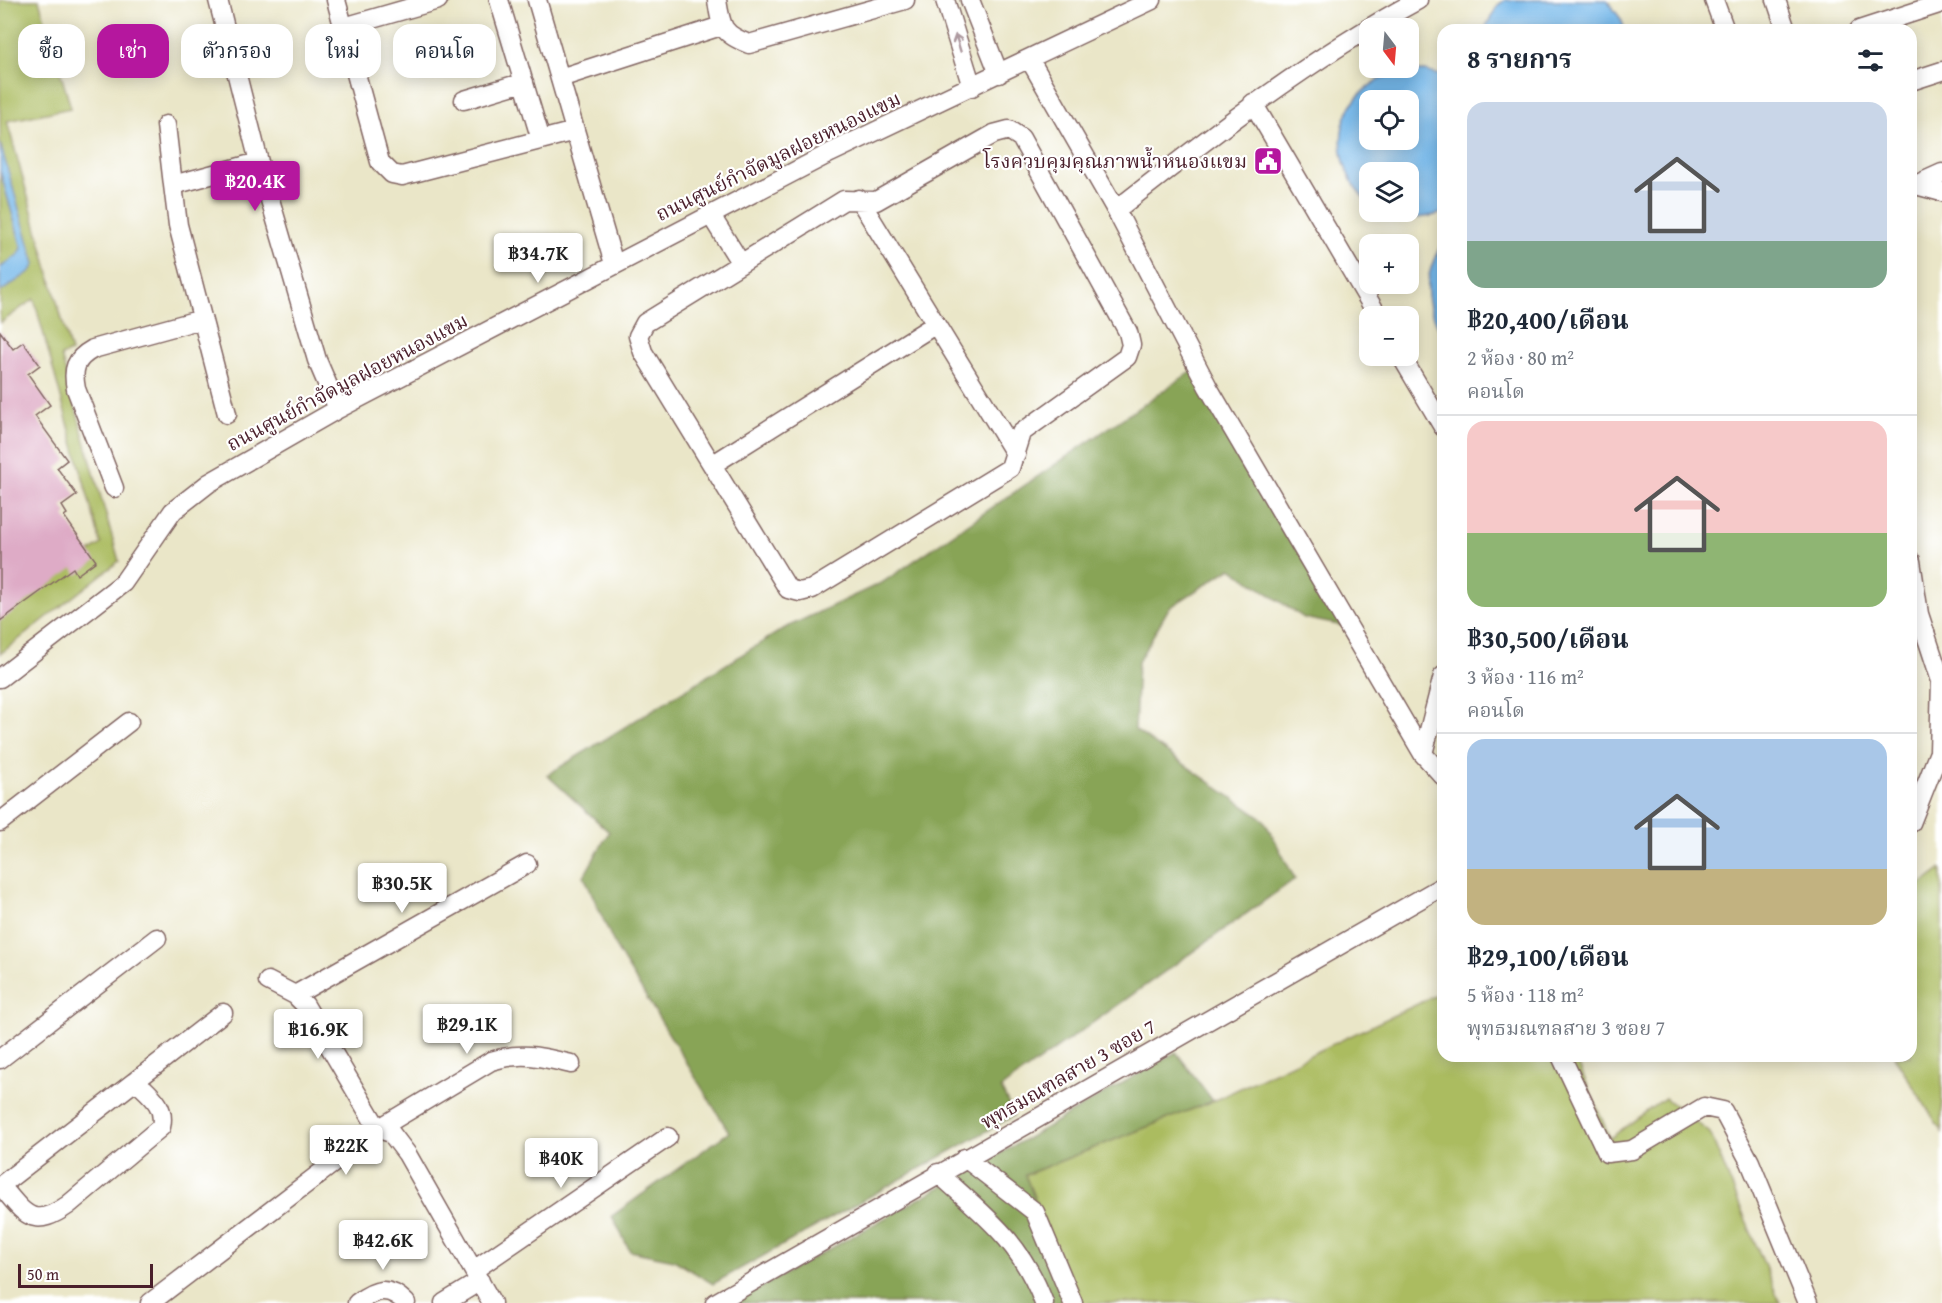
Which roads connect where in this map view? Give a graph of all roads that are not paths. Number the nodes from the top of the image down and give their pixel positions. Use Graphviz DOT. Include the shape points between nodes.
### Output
graph roads {
  1 [pos="218,0"];
  2 [pos="336,0"];
  3 [pos="438,0"];
  4 [pos="499,0"];
  5 [pos="537,0"];
  6 [pos="717,0"];
  7 [pos="904,0"];
  8 [pos="945,0"];
  9 [pos="970,0"];
  10 [pos="1152,0"];
  11 [pos="1418,0"];
  12 [pos="1714,0"];
  13 [pos="1776,0"];
  14 [pos="1942,3"];
  15 [pos="343,24"];
  16 [pos="354,24"];
  17 [pos="1723,24"];
  18 [pos="1784,24"];
  19 [pos="1877,24"];
  20 [pos="721,27"];
  21 [pos="1030,60"];
  22 [pos="1942,71"];
  23 [pos="999,74"];
  24 [pos="358,78"];
  25 [pos="560,78"];
  26 [pos="1917,79"];
  27 [pos="524,82"];
  28 [pos="972,87"];
  29 [pos="464,100"];
  30 [pos="1253,103"];
  31 [pos="166,125"];
  32 [pos="575,131"];
  33 [pos="541,140"];
  34 [pos="259,162"];
  35 [pos="1942,173"];
  36 [pos="1917,184"];
  37 [pos="173,185"];
  38 [pos="1917,187"];
  39 [pos="1942,192"];
  40 [pos="859,199"];
  41 [pos="1116,210"];
  42 [pos="711,214"];
  43 [pos="740,262"];
  44 [pos="614,264"];
  45 [pos="1372,306"];
  46 [pos="202,319"];
  47 [pos="936,324"];
  48 [pos="1407,366"];
  49 [pos="338,409"];
  50 [pos="227,414"];
  51 [pos="1437,417"];
  52 [pos="1016,455"];
  53 [pos="712,465"];
  54 [pos="114,488"];
  55 [pos="1917,614"];
  56 [pos="0,678"];
  57 [pos="1437,699"];
  58 [pos="129,722"];
  59 [pos="1423,754"];
  60 [pos="1437,769"];
  61 [pos="1917,808"];
  62 [pos="0,822"];
  63 [pos="528,864"];
  64 [pos="1437,889"];
  65 [pos="157,938"];
  66 [pos="268,981"];
  67 [pos="294,995"];
  68 [pos="223,1013"];
  69 [pos="0,1059"];
  70 [pos="1564,1062"];
  71 [pos="571,1064"];
  72 [pos="136,1081"];
  73 [pos="378,1129"];
  74 [pos="668,1137"];
  75 [pos="965,1158"];
  76 [pos="938,1173"];
  77 [pos="1,1186"];
  78 [pos="477,1276"];
  79 [pos="150,1303"];
  80 [pos="357,1303"];
  81 [pos="406,1303"];
  82 [pos="444,1303"];
  83 [pos="492,1303"];
  84 [pos="716,1303"];
  85 [pos="1044,1303"];
  86 [pos="1073,1303"];
  87 [pos="1808,1303"];
  1 -- 34 [label="street"];
  2 -- 15 [label="street"];
  3 -- 16 [label="street"];
  4 -- 27 [label="street"];
  5 -- 25 [label="street"];
  6 -- 20 [label="street"];
  7 -- 20 [label="street" via="749,44 732,38"];
  28 -- 8 [label="street, one-way"];
  9 -- 23 [label="street"];
  10 -- 21 [label="street, ถนนศูนย์กำจัดมูลฝอยหนองแขม"];
  11 -- 30 [label="street"];
  12 -- 17 [label="street"];
  13 -- 18 [label="street"];
  14 -- 19 [label="street"];
  20 -- 25 [label="street"];
  21 -- 23 [label="street, ถนนศูนย์กำจัดมูลฝอยหนองแขม"];
  21 -- 41 [label="street"];
  22 -- 26 [label="street"];
  23 -- 28 [label="street, ถนนศูนย์กำจัดมูลฝอยหนองแขม"];
  24 -- 33 [label="street" via="380,162 392,174 402,176"];
  25 -- 32 [label="street"];
  27 -- 29 [label="street"];
  27 -- 33 [label="street"];
  28 -- 42 [label="street, ถนนศูนย์กำจัดมูลฝอยหนองแขม"];
  30 -- 41 [label="street"];
  30 -- 45 [label="street"];
  31 -- 37 [label="street"];
  32 -- 33 [label="street"];
  32 -- 44 [label="street"];
  34 -- 37 [label="street"];
  34 -- 49 [label="street" via="317,360"];
  35 -- 36 [label="street"];
  37 -- 46 [label="street" via="178,225"];
  38 -- 39 [label="street"];
  40 -- 43 [label="street" via="844,200"];
  40 -- 47 [label="street"];
  40 -- 52 [label="street" via="876,201 994,135 1009,130 1021,138 1128,332 1131,345 1127,357 1021,433"];
  41 -- 59 [label="street" via="1208,387"];
  42 -- 43 [label="street"];
  42 -- 44 [label="street, ถนนศูนย์กำจัดมูลฝอยหนองแขม"];
  43 -- 53 [label="street" via="645,323 638,336 643,352"];
  44 -- 49 [label="street, ถนนศูนย์กำจัดมูลฝอยหนองแขม"];
  46 -- 50 [label="street"];
  46 -- 54 [label="street" via="93,349 76,363 76,389"];
  47 -- 52 [label="street"];
  47 -- 53 [label="street"];
  48 -- 51 [label="street"];
  49 -- 56 [label="street, ถนนศูนย์กำจัดมูลฝอยหนองแขม" via="187,497 160,528 123,583"];
  52 -- 53 [label="street" via="1010,468 800,592 788,590"];
  55 -- 61 [label="street" via="1941,681 1939,752"];
  57 -- 59 [label="street"];
  58 -- 62 [label="street"];
  59 -- 60 [label="street"];
  63 -- 67 [label="street"];
  64 -- 75 [label="street, พุทธมณฑลสาย 3 ซอย 7"];
  65 -- 69 [label="street"];
  66 -- 67 [label="street"];
  67 -- 73 [label="street" via="324,1034"];
  68 -- 72 [label="street"];
  70 -- 87 [label="street" via="1607,1153 1632,1150 1704,1107 1723,1111 1750,1162"];
  71 -- 73 [label="street" via="526,1053 509,1055 492,1061"];
  72 -- 77 [label="street"];
  72 -- 77 [label="street" via="158,1102 163,1117 160,1127 68,1205 52,1216 31,1217"];
  73 -- 78 [label="street" via="399,1141"];
  73 -- 79 [label="street"];
  74 -- 78 [label="street"];
  75 -- 76 [label="street, พุทธมณฑลสาย 3 ซอย 7"];
  75 -- 86 [label="street" via="1035,1212"];
  76 -- 84 [label="street, พุทธมณฑลสาย 3 ซอย 7"];
  76 -- 85 [label="street" via="1007,1236 1030,1270"];
  78 -- 82 [label="street"];
  78 -- 83 [label="street"];
  80 -- 81 [label="street" via="374,1291 386,1289"];
}
